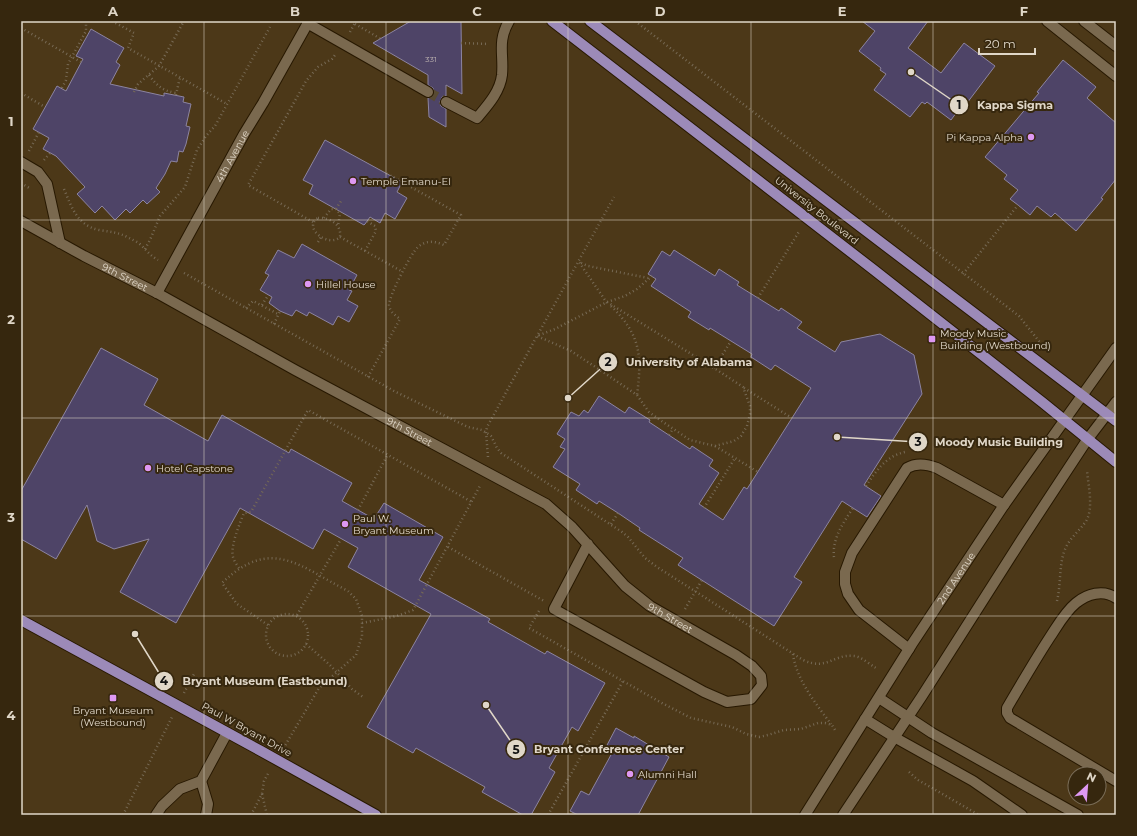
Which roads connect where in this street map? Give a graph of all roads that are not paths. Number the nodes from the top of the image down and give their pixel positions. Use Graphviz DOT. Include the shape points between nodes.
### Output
graph roads {
  1 [pos="510,21"];
  2 [pos="552,21"];
  3 [pos="590,21"];
  4 [pos="1047,21"];
  5 [pos="1084,21"];
  6 [pos="308,22"];
  7 [pos="1116,46"];
  8 [pos="1116,76"];
  9 [pos="428,92"];
  10 [pos="446,102"];
  11 [pos="21,162"];
  12 [pos="21,221"];
  13 [pos="60,243"];
  14 [pos="157,293"];
  15 [pos="1116,348"];
  16 [pos="1082,395"];
  17 [pos="1116,402"];
  18 [pos="1106,414"];
  19 [pos="1065,420"];
  20 [pos="1116,421"];
  21 [pos="1088,440"];
  22 [pos="1116,462"];
  23 [pos="1004,505"];
  24 [pos="588,544"];
  25 [pos="1116,598"];
  26 [pos="21,620"];
  27 [pos="909,649"];
  28 [pos="879,698"];
  29 [pos="908,717"];
  30 [pos="865,719"];
  31 [pos="227,733"];
  32 [pos="894,737"];
  33 [pos="201,781"];
  34 [pos="1116,781"];
  35 [pos="156,815"];
  36 [pos="206,815"];
  37 [pos="376,815"];
  38 [pos="805,815"];
  39 [pos="843,815"];
  40 [pos="1022,815"];
  41 [pos="1078,815"];
  1 -- 10 [label="street" via="501,42 502,76 495,93 477,118"];
  2 -- 19 [label="main road, University Boulevard"];
  3 -- 16 [label="main road, University Boulevard"];
  4 -- 8 [label="street"];
  5 -- 7 [label="street"];
  6 -- 9 [label="street"];
  6 -- 14 [label="street, 4th Avenue"];
  11 -- 13 [label="street" via="38,172 47,184"];
  12 -- 13 [label="street, 9th Street"];
  13 -- 14 [label="street, 9th Street"];
  14 -- 24 [label="street, 9th Street" via="546,504"];
  15 -- 16 [label="street, 2nd Avenue"];
  16 -- 18 [label="main road, University Boulevard"];
  16 -- 19 [label="street, 2nd Avenue"];
  17 -- 18 [label="street"];
  18 -- 20 [label="main road, University Boulevard"];
  18 -- 21 [label="street"];
  19 -- 21 [label="main road, University Boulevard"];
  19 -- 23 [label="street, 2nd Avenue"];
  21 -- 22 [label="main road, University Boulevard"];
  21 -- 29 [label="street"];
  23 -- 27 [label="street, 2nd Avenue"];
  23 -- 27 [label="street" via="930,465 914,464 907,468 852,553 845,572 845,584 848,594 859,610"];
  24 -- 24 [label="street, 9th Street" via="554,609 704,692 727,702 751,699 762,685 761,676 752,666 650,606 625,586"];
  25 -- 34 [label="street" via="1102,593 1088,596 1076,603 1063,617 1007,708 1010,718"];
  26 -- 31 [label="main road, Paul W Bryant Drive"];
  27 -- 28 [label="street, 2nd Avenue"];
  28 -- 29 [label="street"];
  28 -- 30 [label="street, 2nd Avenue"];
  29 -- 32 [label="street"];
  29 -- 41 [label="street"];
  30 -- 32 [label="street"];
  30 -- 38 [label="street, 2nd Avenue"];
  31 -- 33 [label="street"];
  31 -- 37 [label="main road, Paul W Bryant Drive"];
  32 -- 39 [label="street"];
  32 -- 40 [label="street" via="973,781"];
  33 -- 35 [label="street" via="180,789"];
  33 -- 36 [label="street" via="208,804"];
}
